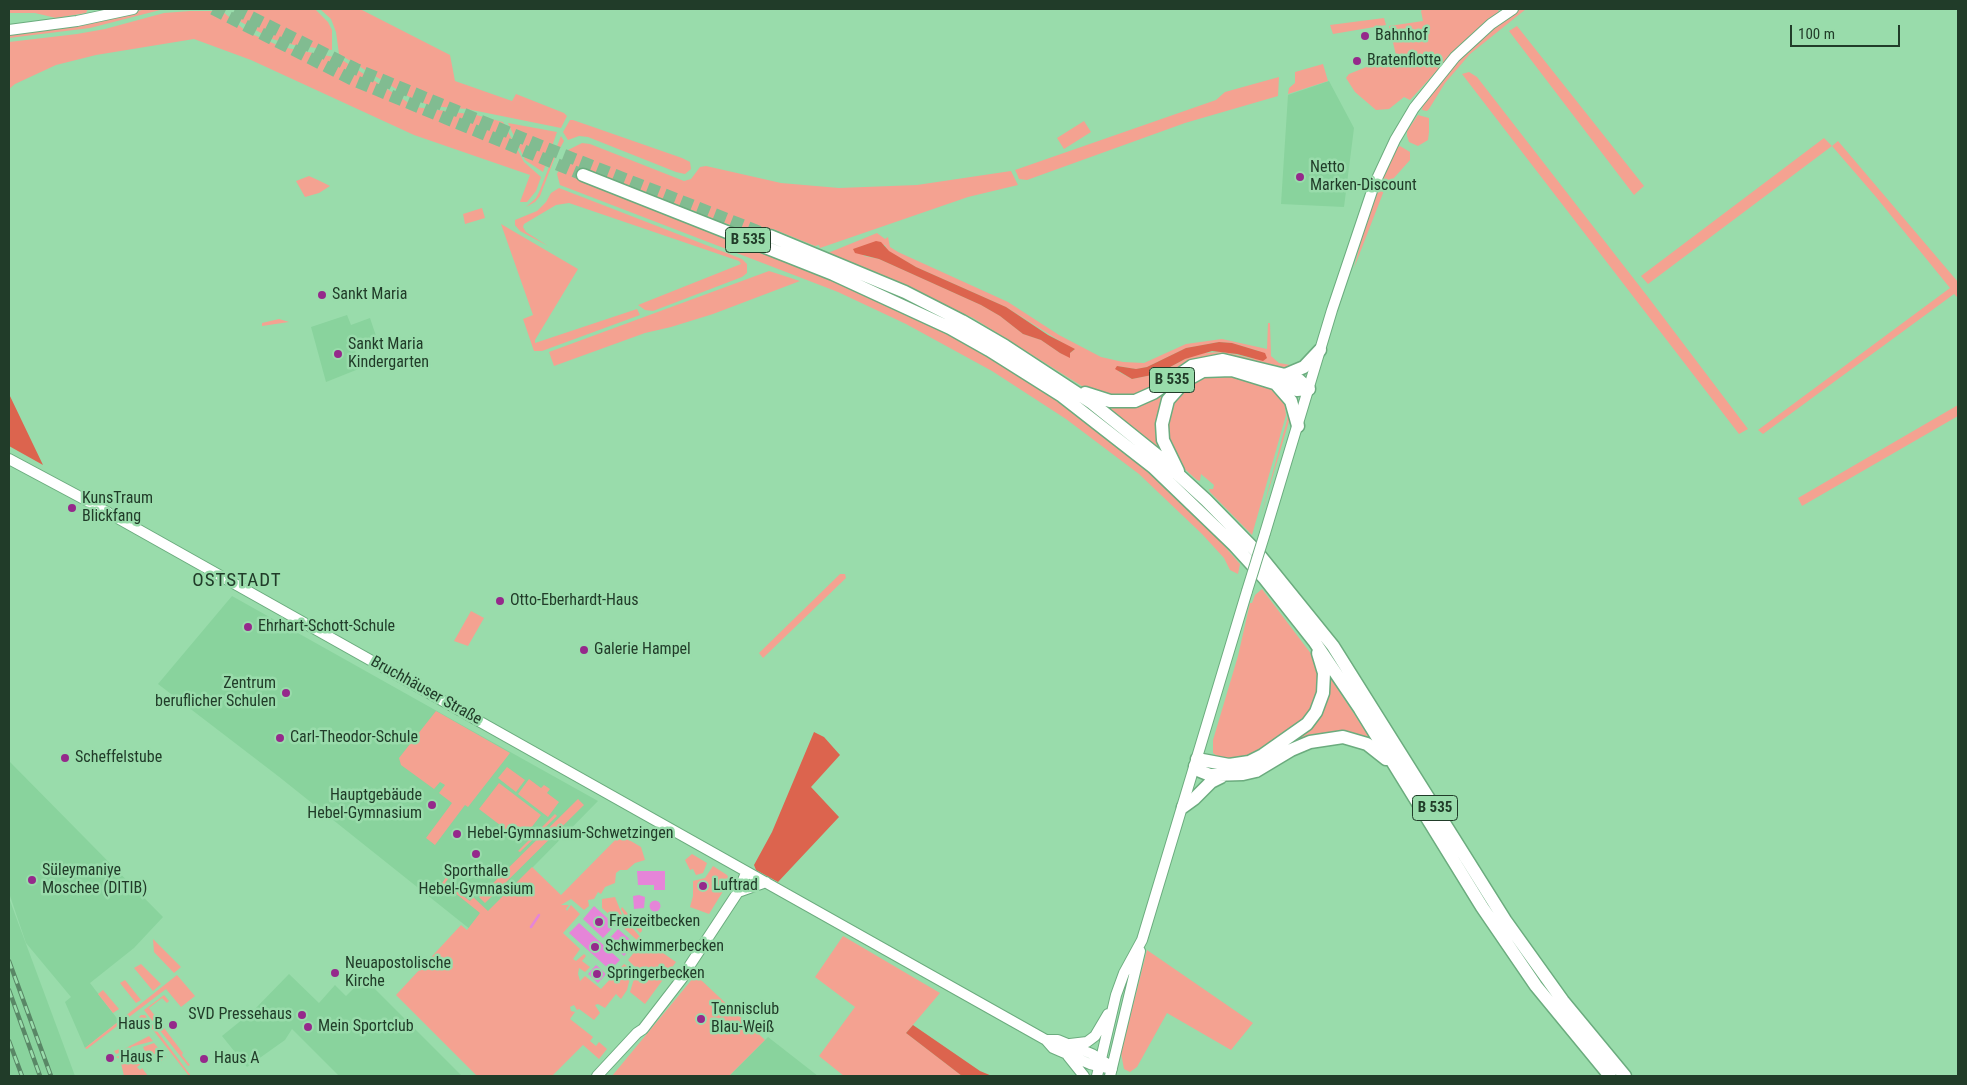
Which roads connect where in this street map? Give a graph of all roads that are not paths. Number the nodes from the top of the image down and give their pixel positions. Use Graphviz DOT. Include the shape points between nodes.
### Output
graph roads {
  1 [pos="133,9"];
  2 [pos="1513,9"];
  3 [pos="9,23"];
  4 [pos="34,26"];
  5 [pos="9,30"];
  6 [pos="583,176"];
  7 [pos="770,236"];
  8 [pos="1320,350"];
  9 [pos="1285,375"];
  10 [pos="1063,382"];
  11 [pos="1273,382"];
  12 [pos="1309,389"];
  13 [pos="1298,426"];
  14 [pos="9,459"];
  15 [pos="1180,476"];
  16 [pos="1314,641"];
  17 [pos="1196,762"];
  18 [pos="1400,773"];
  19 [pos="1224,776"];
  20 [pos="1182,807"];
  21 [pos="746,872"];
  22 [pos="766,882"];
  23 [pos="738,892"];
  24 [pos="1142,940"];
  25 [pos="1112,1010"];
  26 [pos="1046,1040"];
  27 [pos="1068,1044"];
  28 [pos="1067,1055"];
  29 [pos="1099,1067"];
  30 [pos="1111,1072"];
  31 [pos="597,1076"];
  32 [pos="1084,1076"];
  33 [pos="1610,1076"];
  34 [pos="1625,1076"];
  1 -- 4 [label="main road"];
  2 -- 8 [label="main road" via="1456,57 1414,108 1395,140 1365,210"];
  3 -- 4 [label="main road"];
  4 -- 5 [label="main road"];
  6 -- 16 [label="highway, B 535" via="875,292 950,328 1005,360 1083,412 1153,467 1265,579"];
  7 -- 10 [label="highway, B 535" via="934,306"];
  8 -- 9 [label="highway" via="1304,367"];
  8 -- 12 [label="main road"];
  9 -- 10 [label="highway, B 535" via="1238,362 1212,361 1192,366 1145,397 1123,402 1101,399"];
  9 -- 12 [label="highway, B 535" via="1299,380"];
  10 -- 15 [label="highway, B 535"];
  11 -- 12 [label="highway, B 535" via="1297,390"];
  11 -- 13 [label="highway" via="1291,401"];
  11 -- 15 [label="highway, B 535" via="1218,369 1194,375 1178,387 1165,408 1162,424 1166,448"];
  12 -- 13 [label="main road"];
  13 -- 17 [label="main road, bridge"];
  14 -- 21 [label="main road, Bruchhäuser Straße"];
  15 -- 34 [label="highway, B 535" via="1257,552 1333,646 1505,920 1563,1001"];
  16 -- 17 [label="highway, B 535" via="1324,673 1324,686 1321,702 1307,724 1249,762 1229,765"];
  16 -- 18 [label="highway, B 535"];
  17 -- 19 [label="highway, B 535" via="1204,774"];
  17 -- 20 [label="main road"];
  18 -- 19 [label="highway, B 535" via="1373,747 1343,737 1310,742 1256,771"];
  18 -- 33 [label="highway, B 535" via="1519,962"];
  19 -- 20 [label="highway, B 535" via="1211,782"];
  20 -- 24 [label="main road"];
  21 -- 22 [label="main road, Bruchhäuser Straße"];
  21 -- 23 [label="main road"];
  22 -- 23 [label="main road"];
  22 -- 26 [label="main road, Bruchhäuser Straße"];
  23 -- 31 [label="main road" via="690,965 683,968 638,1026 637,1033"];
  24 -- 25 [label="main road" via="1124,973"];
  24 -- 30 [label="main road"];
  25 -- 27 [label="main road" via="1092,1038"];
  25 -- 29 [label="main road"];
  26 -- 27 [label="main road"];
  26 -- 28 [label="main road"];
  27 -- 29 [label="main road"];
  28 -- 29 [label="main road"];
  28 -- 32 [label="main road"];
  29 -- 30 [label="main road"];
}
